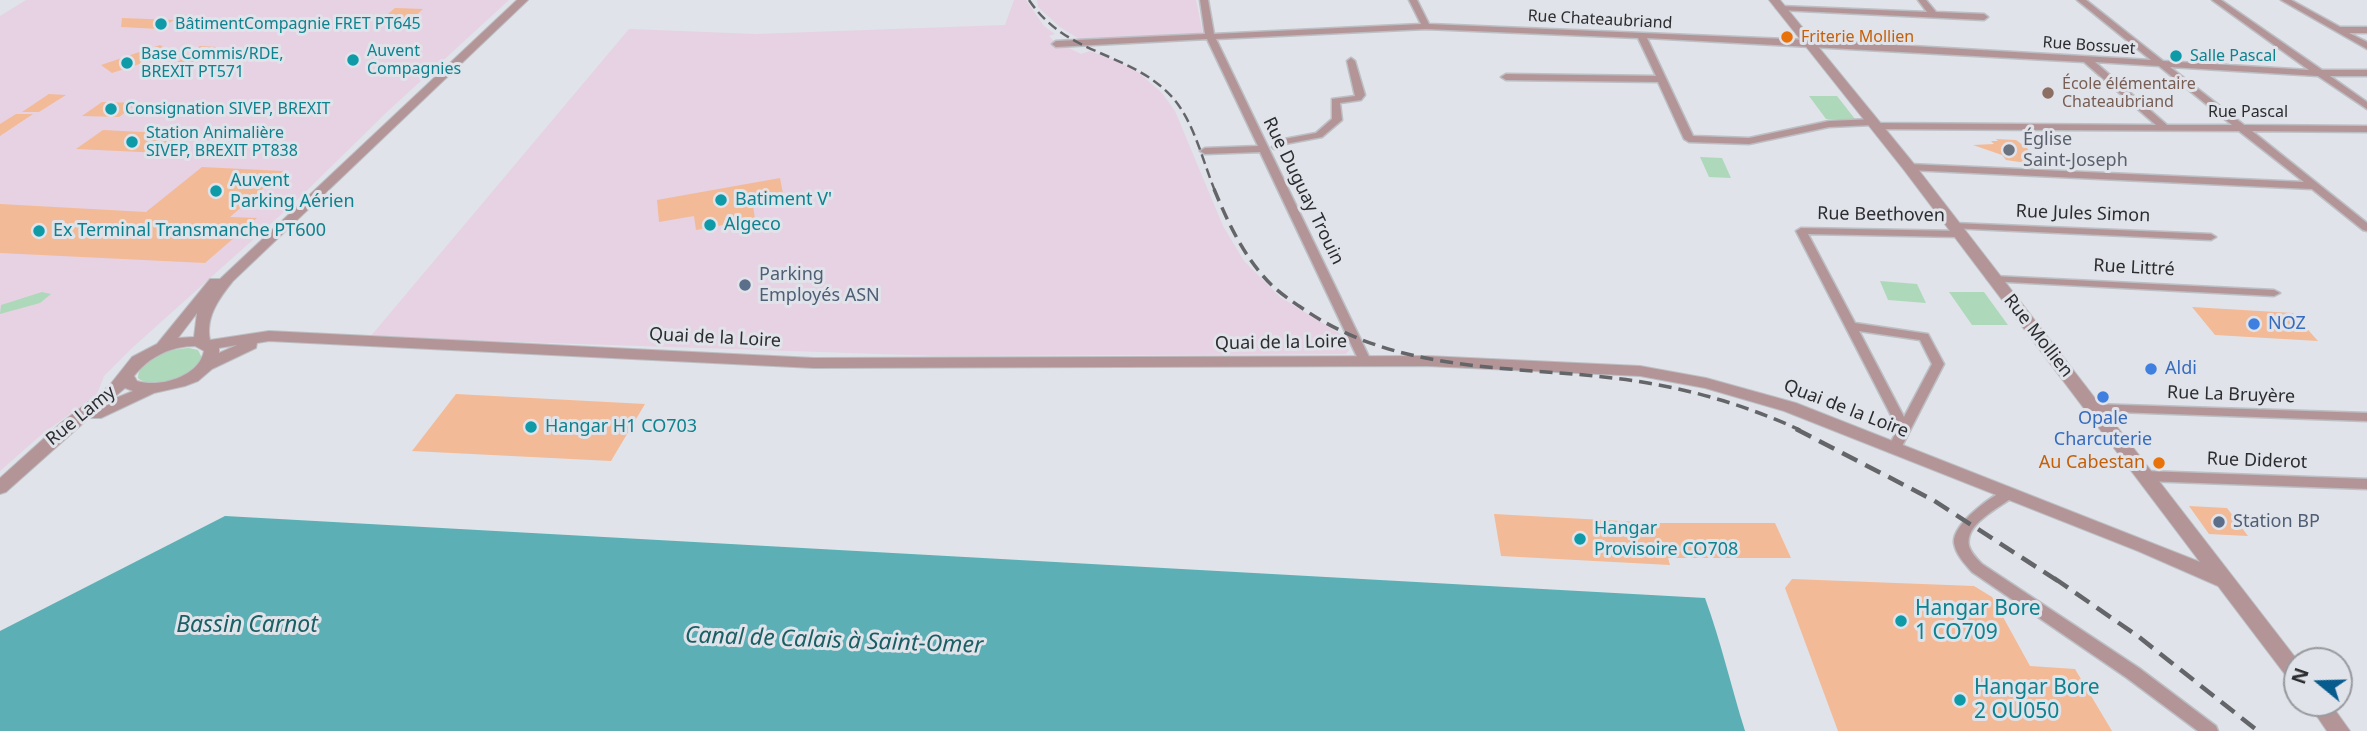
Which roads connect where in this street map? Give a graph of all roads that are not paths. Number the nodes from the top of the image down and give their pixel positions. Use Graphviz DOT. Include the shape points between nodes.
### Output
graph roads {
  1 [pos="523,0"];
  2 [pos="1203,0"];
  3 [pos="1413,0"];
  4 [pos="1922,0"];
  5 [pos="2081,0"];
  6 [pos="2216,0"];
  7 [pos="2285,0"];
  8 [pos="1777,4"];
  9 [pos="1934,15"];
  10 [pos="1984,17"];
  11 [pos="1426,26"];
  12 [pos="2339,30"];
  13 [pos="2367,30"];
  14 [pos="1210,36"];
  15 [pos="1641,36"];
  16 [pos="1809,43"];
  17 [pos="1056,44"];
  18 [pos="2367,46"];
  19 [pos="2085,59"];
  20 [pos="1351,61"];
  21 [pos="2161,64"];
  22 [pos="2320,73"];
  23 [pos="2367,73"];
  24 [pos="1506,77"];
  25 [pos="1661,79"];
  26 [pos="2367,106"];
  27 [pos="1875,124"];
  28 [pos="2165,128"];
  29 [pos="2241,128"];
  30 [pos="2367,129"];
  31 [pos="1277,147"];
  32 [pos="1263,149"];
  33 [pos="1205,150"];
  34 [pos="1909,167"];
  35 [pos="2314,186"];
  36 [pos="2367,228"];
  37 [pos="1957,230"];
  38 [pos="2211,237"];
  39 [pos="258,247"];
  40 [pos="1993,279"];
  41 [pos="2274,293"];
  42 [pos="1851,326"];
  43 [pos="299,340"];
  44 [pos="204,344"];
  45 [pos="158,349"];
  46 [pos="1364,361"];
  47 [pos="207,365"];
  48 [pos="127,377"];
  49 [pos="148,389"];
  50 [pos="2093,408"];
  51 [pos="2367,417"];
  52 [pos="1904,428"];
  53 [pos="1894,449"];
  54 [pos="35,455"];
  55 [pos="2145,476"];
  56 [pos="2367,484"];
  57 [pos="0,488"];
  58 [pos="2007,494"];
  59 [pos="2226,582"];
  60 [pos="2283,657"];
  61 [pos="2210,731"];
  1 -- 39 [label="street"];
  2 -- 14 [label="street, Rue Duguay Trouin"];
  3 -- 11 [label="street"];
  4 -- 9 [label="street"];
  5 -- 21 [label="street"];
  6 -- 22 [label="street"];
  7 -- 12 [label="street"];
  8 -- 9 [label="street"];
  8 -- 16 [label="street, Rue Mollien"];
  9 -- 10 [label="street"];
  11 -- 14 [label="street, Rue Chateaubriand"];
  11 -- 15 [label="street, Rue Chateaubriand"];
  12 -- 13 [label="street"];
  12 -- 18 [label="street"];
  14 -- 17 [label="street, Rue Chateaubriand"];
  14 -- 32 [label="street, Rue Duguay Trouin"];
  15 -- 16 [label="street, Rue Chateaubriand"];
  15 -- 25 [label="street"];
  16 -- 19 [label="street, Rue Bossuet"];
  16 -- 27 [label="street, Rue Mollien"];
  19 -- 21 [label="street, Rue Bossuet"];
  19 -- 28 [label="street"];
  20 -- 31 [label="street" via="1358,98 1335,101 1337,120 1325,132"];
  21 -- 22 [label="street, Rue Bossuet"];
  21 -- 29 [label="street"];
  22 -- 23 [label="street, Rue Bossuet"];
  22 -- 26 [label="street"];
  24 -- 25 [label="street"];
  25 -- 27 [label="street, Rue Pascal" via="1689,139 1749,141 1829,124"];
  27 -- 28 [label="street, Rue Pascal"];
  27 -- 34 [label="street, Rue Mollien"];
  28 -- 29 [label="street, Rue Pascal"];
  29 -- 30 [label="street, Rue Pascal"];
  29 -- 35 [label="street"];
  32 -- 33 [label="street"];
  32 -- 46 [label="street, Rue Duguay Trouin"];
  34 -- 35 [label="street"];
  34 -- 37 [label="street, Rue Mollien"];
  35 -- 36 [label="street"];
  37 -- 38 [label="street, Rue Jules Simon"];
  37 -- 40 [label="street, Rue Mollien"];
  37 -- 42 [label="street, Rue Beethoven" via="1801,231"];
  39 -- 44 [label="street" via="214,297 200,328"];
  39 -- 45 [label="street, Rue Lamy" via="210,287 175,335"];
  40 -- 41 [label="street, Rue Littré"];
  40 -- 50 [label="street, Rue Mollien"];
  42 -- 52 [label="street"];
  42 -- 52 [label="street" via="1924,337 1938,363"];
  43 -- 44 [label="street, Quai de la Loire" via="260,337"];
  43 -- 46 [label="street, Quai de la Loire" via="814,363"];
  43 -- 47 [label="street, Quai de la Loire" via="251,345"];
  44 -- 45 [label="street, Quai de la Loire" via="180,343"];
  44 -- 47 [label="street" via="213,353"];
  45 -- 48 [label="street, Rue Lamy" via="135,363"];
  46 -- 53 [label="street, Quai de la Loire" via="1570,365 1658,373 1765,399"];
  47 -- 49 [label="street, Quai de la Loire" via="179,383"];
  48 -- 49 [label="street" via="132,386"];
  48 -- 54 [label="street, Rue Lamy"];
  49 -- 54 [label="street, Rue Lamy" via="79,424"];
  50 -- 51 [label="street, Rue La Bruyère"];
  50 -- 55 [label="street, Rue Mollien"];
  52 -- 53 [label="street"];
  53 -- 58 [label="street, Quai de la Loire"];
  54 -- 57 [label="street, Rue Lamy"];
  55 -- 56 [label="street, Rue Diderot"];
  55 -- 59 [label="street, Rue Mollien"];
  58 -- 59 [label="street, Quai de la Loire"];
  58 -- 61 [label="street" via="1962,532 1962,554"];
  59 -- 60 [label="street, Rue Mollien"];
}
